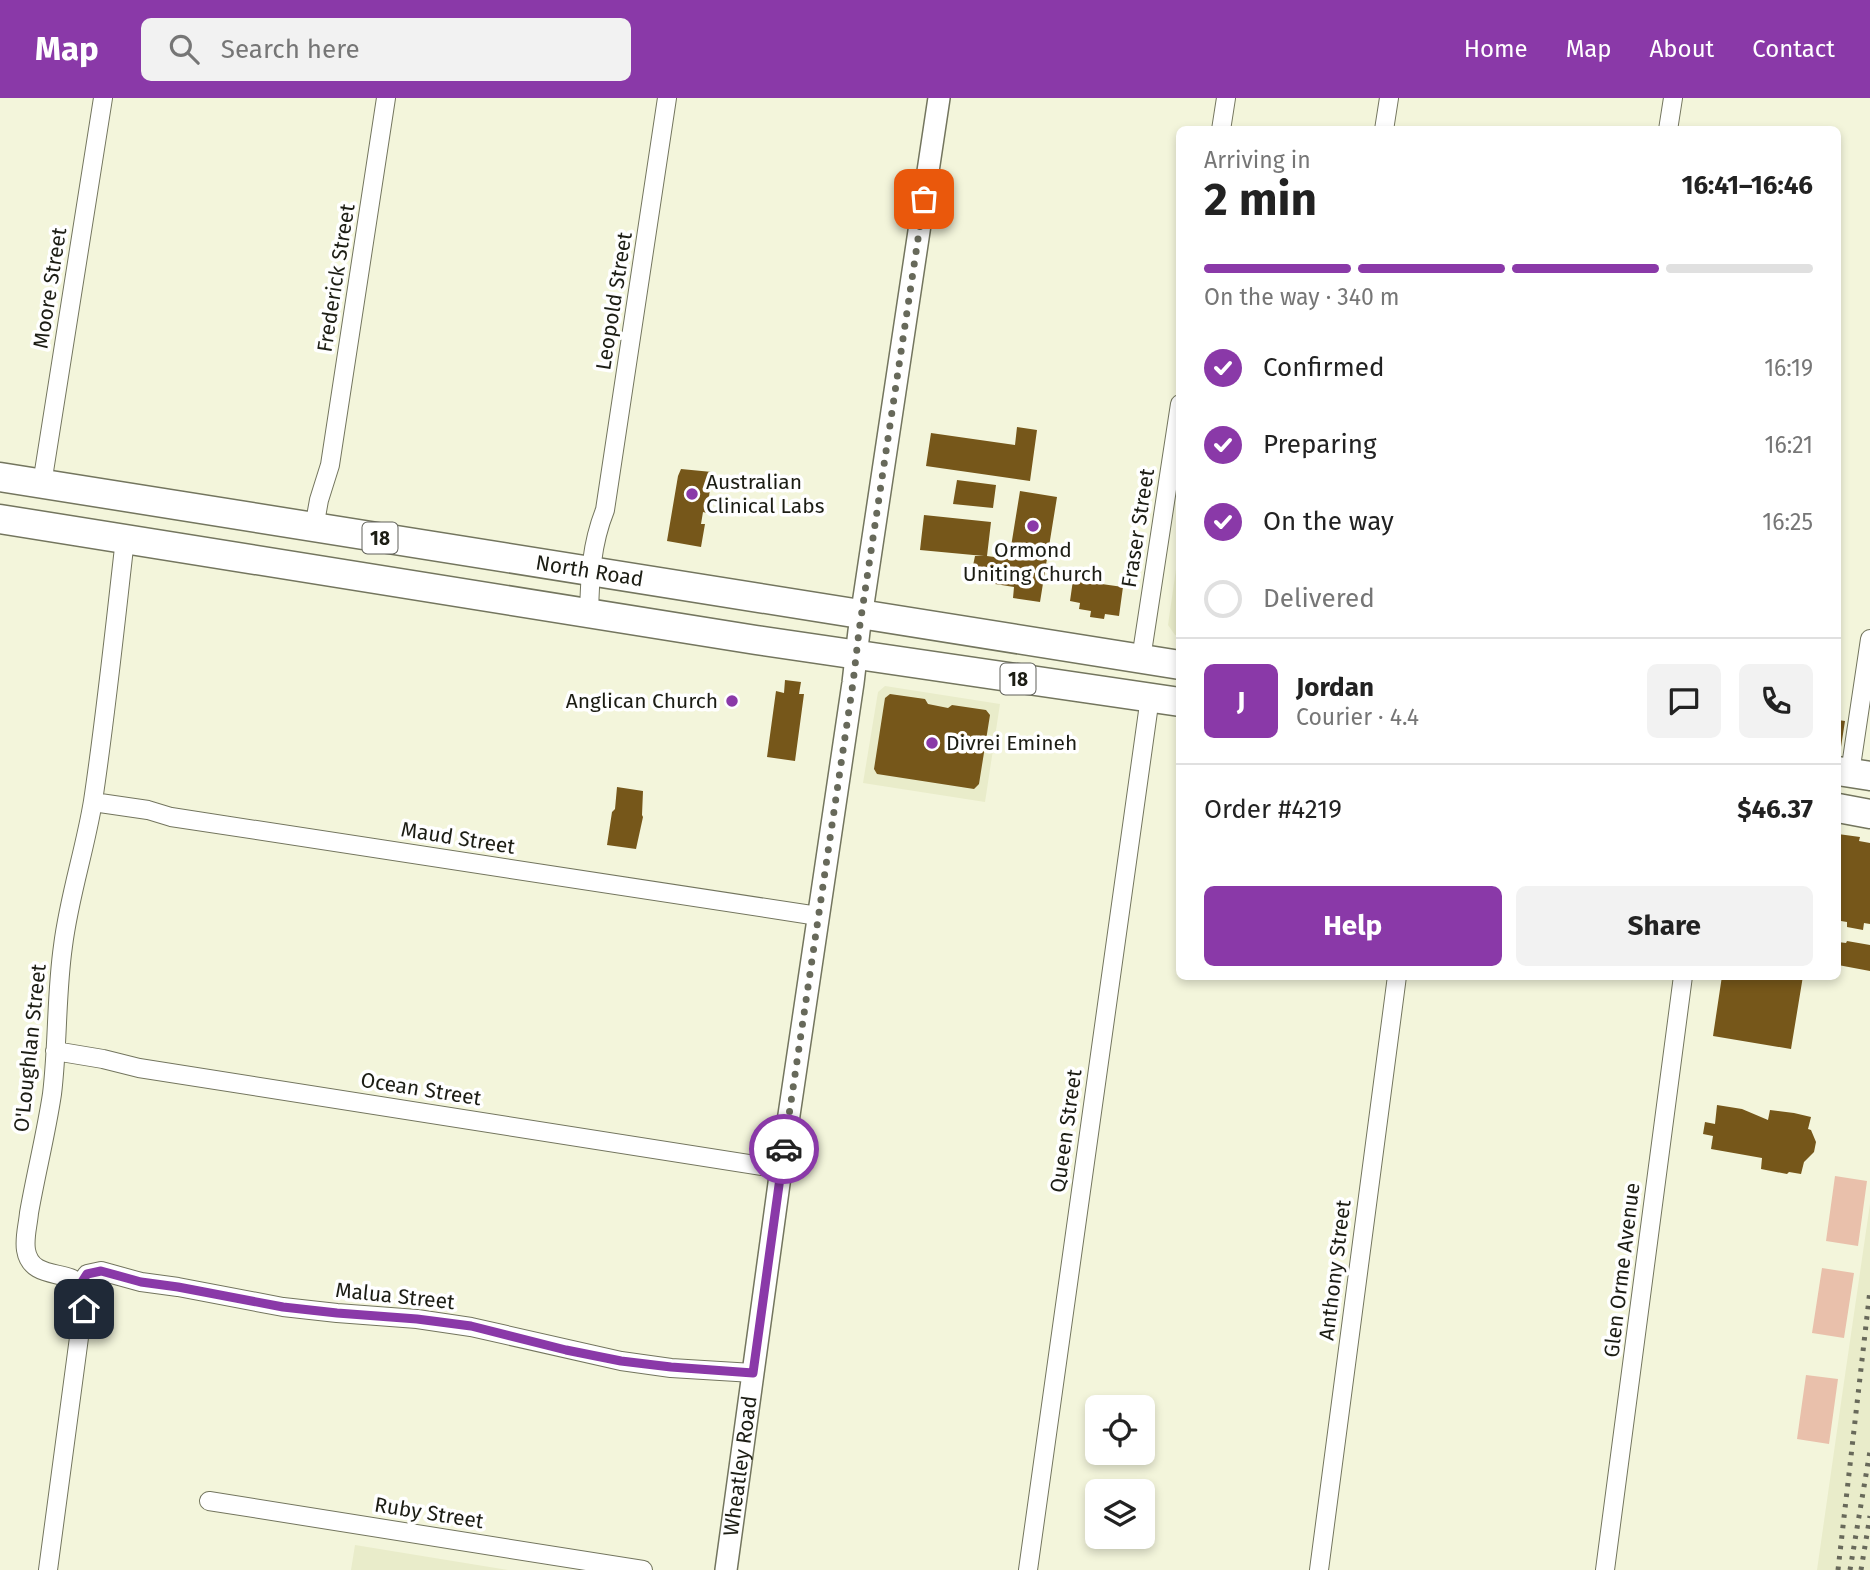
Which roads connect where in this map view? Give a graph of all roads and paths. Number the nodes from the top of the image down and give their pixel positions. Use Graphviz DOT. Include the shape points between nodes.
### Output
graph roads {
  1 [pos="103,98"];
  2 [pos="386,98"];
  3 [pos="667,98"];
  4 [pos="939,98"];
  5 [pos="1226,98"];
  6 [pos="1389,98"];
  7 [pos="1673,98"];
  8 [pos="1222,126"];
  9 [pos="1385,126"];
  10 [pos="1669,126"];
  11 [pos="1176,430"];
  12 [pos="0,477"];
  13 [pos="42,484"];
  14 [pos="0,519"];
  15 [pos="320,529"];
  16 [pos="125,539"];
  17 [pos="596,571"];
  18 [pos="589,614"];
  19 [pos="862,614"];
  20 [pos="983,633"];
  21 [pos="1870,639"];
  22 [pos="856,654"];
  23 [pos="1141,659"];
  24 [pos="1176,664"];
  25 [pos="977,673"];
  26 [pos="1150,697"];
  27 [pos="1176,701"];
  28 [pos="1853,773"];
  29 [pos="93,802"];
  30 [pos="1841,809"];
  31 [pos="1870,814"];
  32 [pos="818,916"];
  33 [pos="1396,980"];
  34 [pos="1682,980"];
  35 [pos="55,1051"];
  36 [pos="781,1169"];
  37 [pos="80,1285"];
  38 [pos="753,1373"];
  39 [pos="209,1501"];
  40 [pos="48,1570"];
  41 [pos="643,1570"];
  42 [pos="726,1570"];
  43 [pos="1028,1570"];
  44 [pos="1319,1570"];
  45 [pos="1605,1570"];
  1 -- 13 [label="street, Moore Street"];
  2 -- 15 [label="street, Frederick Street" via="330,465 319,500"];
  3 -- 17 [label="street, Leopold Street" via="605,510 597,531"];
  4 -- 19 [label="street, Wheatley Road"];
  5 -- 8 [label="street"];
  6 -- 9 [label="street"];
  7 -- 10 [label="street"];
  11 -- 23 [label="street, Fraser Street"];
  12 -- 13 [label="highway, North Road / 18"];
  13 -- 15 [label="highway, North Road / 18"];
  14 -- 16 [label="highway, North Road / 18"];
  15 -- 17 [label="highway, North Road / 18"];
  16 -- 18 [label="highway, North Road / 18"];
  16 -- 29 [label="street, O'Loughlan Street"];
  17 -- 18 [label="street, Leopold Street"];
  17 -- 19 [label="highway, North Road / 18"];
  18 -- 22 [label="highway, North Road / 18"];
  19 -- 20 [label="highway, North Road / 18"];
  19 -- 22 [label="street, Wheatley Road"];
  20 -- 23 [label="highway, North Road / 18"];
  20 -- 25 [label="highway"];
  21 -- 28 [label="street"];
  22 -- 25 [label="highway, North Road / 18"];
  22 -- 32 [label="street, Wheatley Road"];
  23 -- 24 [label="highway, North Road / 18"];
  25 -- 26 [label="highway, North Road / 18"];
  26 -- 27 [label="highway, North Road / 18"];
  26 -- 43 [label="street, Queen Street"];
  29 -- 32 [label="street, Maud Street"];
  29 -- 35 [label="street, O'Loughlan Street" via="66,921"];
  30 -- 31 [label="highway"];
  32 -- 36 [label="street, Wheatley Road"];
  33 -- 44 [label="street, Anthony Street"];
  34 -- 45 [label="street, Glen Orme Avenue"];
  35 -- 36 [label="street, Ocean Street"];
  35 -- 37 [label="street, O'Loughlan Street" via="26,1253 39,1269"];
  36 -- 38 [label="street, Wheatley Road"];
  37 -- 38 [label="street, Malua Street" via="87,1274 101,1271 283,1307 471,1326 621,1361"];
  37 -- 40 [label="street" via="84,1309"];
  38 -- 42 [label="street, Wheatley Road"];
  39 -- 41 [label="street, Ruby Street"];
}
